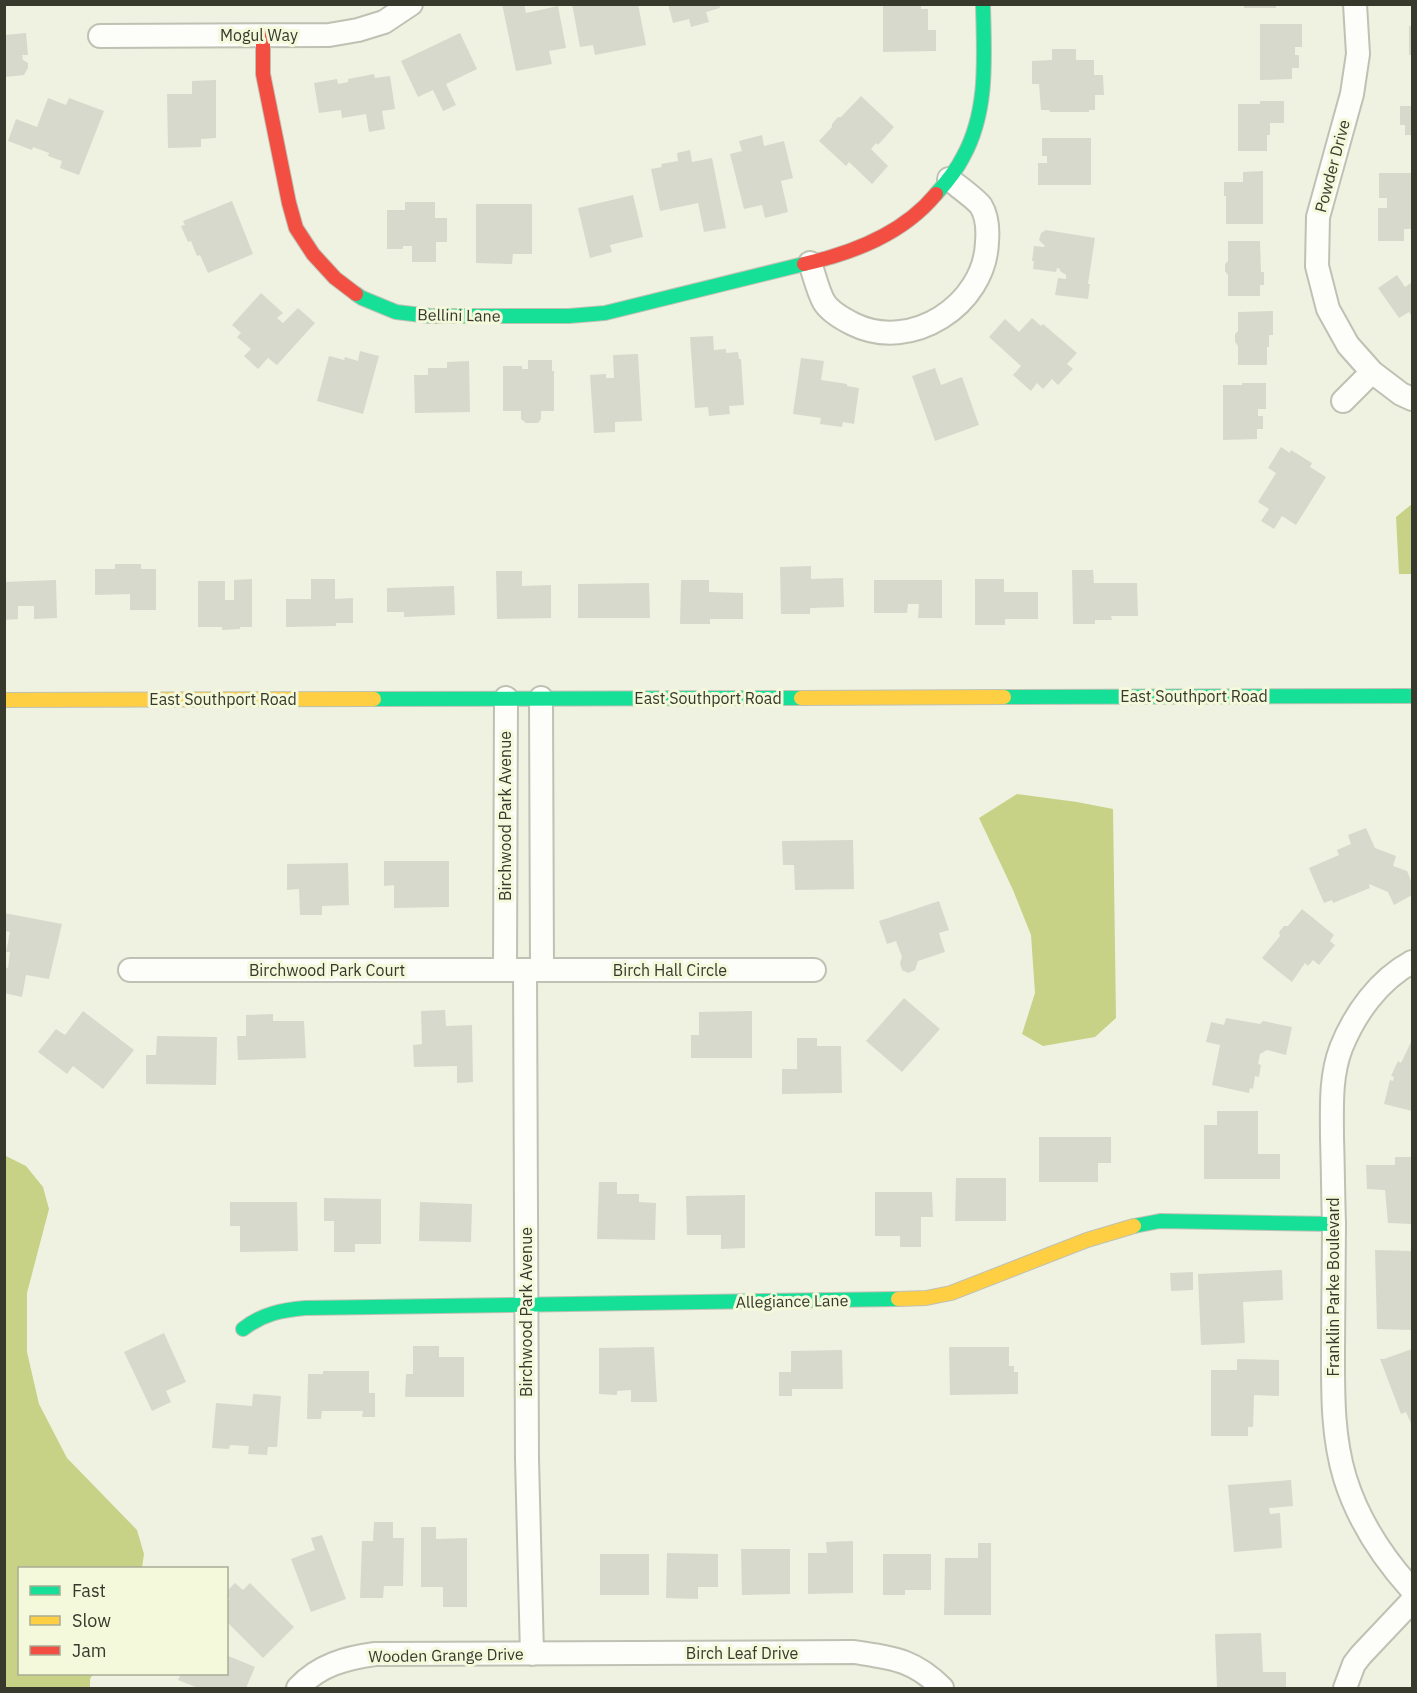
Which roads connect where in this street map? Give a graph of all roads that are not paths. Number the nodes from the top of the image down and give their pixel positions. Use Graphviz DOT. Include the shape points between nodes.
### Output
graph roads {
  1 [pos="411,4"];
  2 [pos="983,4"];
  3 [pos="1355,4"];
  4 [pos="263,35"];
  5 [pos="100,36"];
  6 [pos="949,179"];
  7 [pos="810,263"];
  8 [pos="1372,372"];
  9 [pos="1413,399"];
  10 [pos="1343,401"];
  11 [pos="1413,696"];
  12 [pos="506,698"];
  13 [pos="541,698"];
  14 [pos="4,700"];
  15 [pos="1413,962"];
  16 [pos="130,970"];
  17 [pos="524,970"];
  18 [pos="814,970"];
  19 [pos="1334,1224"];
  20 [pos="526,1305"];
  21 [pos="243,1329"];
  22 [pos="1413,1590"];
  23 [pos="1413,1601"];
  24 [pos="532,1654"];
  25 [pos="298,1689"];
  26 [pos="942,1689"];
  27 [pos="1345,1689"];
  1 -- 4 [label="street, Mogul Way" via="384,22 358,30 329,35"];
  2 -- 6 [label="street, Bellini Lane" via="985,75 981,104 973,136"];
  3 -- 8 [label="street, Powder Drive" via="1358,54 1352,94 1318,217 1317,266 1328,309 1348,345"];
  4 -- 5 [label="street, Mogul Way"];
  4 -- 7 [label="street, Bellini Lane" via="263,74 297,228 335,278 362,298 396,312 429,316 569,316 605,313"];
  6 -- 7 [label="street, Bellini Lane" via="898,228 866,246"];
  6 -- 7 [label="street" via="981,206 988,228 987,254 979,277 947,315 909,330 883,333 861,328 824,303"];
  8 -- 9 [label="street, Powder Drive"];
  8 -- 10 [label="street"];
  11 -- 13 [label="street, East Southport Road"];
  12 -- 13 [label="street, East Southport Road"];
  12 -- 14 [label="street, East Southport Road"];
  12 -- 17 [label="street, Birchwood Park Avenue"];
  13 -- 17 [label="street, Birchwood Park Avenue"];
  15 -- 19 [label="street, Franklin Parke Boulevard" via="1397,971 1370,998 1341,1048 1332,1101"];
  16 -- 17 [label="street, Birchwood Park Court"];
  17 -- 18 [label="street, Birch Hall Circle"];
  17 -- 20 [label="street, Birchwood Park Avenue"];
  19 -- 20 [label="street, Allegiance Lane" via="1144,1223 1087,1239 961,1289 926,1298"];
  19 -- 22 [label="street, Franklin Parke Boulevard" via="1333,1404 1337,1446 1360,1515 1374,1541"];
  20 -- 21 [label="street, Allegiance Lane" via="278,1310"];
  20 -- 24 [label="street, Birchwood Park Avenue"];
  23 -- 27 [label="street" via="1354,1664"];
  24 -- 25 [label="street, Wooden Grange Drive" via="353,1657 329,1665"];
  24 -- 26 [label="street, Birch Leaf Drive" via="854,1652 907,1662"];
}
